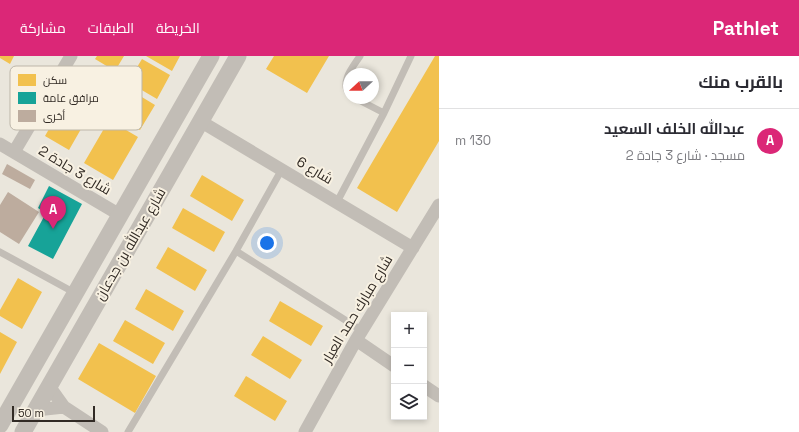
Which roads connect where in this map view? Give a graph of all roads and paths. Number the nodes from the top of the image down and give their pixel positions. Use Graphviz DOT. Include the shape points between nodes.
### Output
graph roads {
  1 [pos="71,56"];
  2 [pos="211,56"];
  3 [pos="360,56"];
  4 [pos="411,56"];
  5 [pos="233,60"];
  6 [pos="65,66"];
  7 [pos="353,68"];
  8 [pos="367,104"];
  9 [pos="384,113"];
  10 [pos="200,121"];
  11 [pos="27,130"];
  12 [pos="0,144"];
  13 [pos="14,152"];
  14 [pos="282,169"];
  15 [pos="337,202"];
  16 [pos="439,205"];
  17 [pos="120,215"];
  18 [pos="413,248"];
  19 [pos="236,251"];
  20 [pos="0,252"];
  21 [pos="75,293"];
  22 [pos="358,335"];
  23 [pos="391,363"];
  24 [pos="50,386"];
  25 [pos="427,388"];
  26 [pos="439,396"];
  27 [pos="64,407"];
  28 [pos="36,410"];
  29 [pos="0,425"];
  30 [pos="24,432"];
  31 [pos="102,432"];
  32 [pos="128,432"];
  33 [pos="305,432"];
  1 -- 6 [label="street, شارع 3 جادة 2"];
  2 -- 17 [label="street, شارع عبدالله بن جدعان"];
  3 -- 7 [label="lane"];
  4 -- 9 [label="lane"];
  5 -- 10 [label="street, شارع عبدالله بن جدعان"];
  8 -- 9 [label="lane"];
  9 -- 15 [label="lane"];
  10 -- 14 [label="street, شارع 6"];
  10 -- 24 [label="street, شارع عبدالله بن جدعان"];
  11 -- 13 [label="street, شارع 3 جادة 2"];
  12 -- 13 [label="street, شارع 3 جادة 2"];
  13 -- 17 [label="street, شارع 3 جادة 2"];
  14 -- 15 [label="street, شارع 6"];
  14 -- 19 [label="lane"];
  15 -- 18 [label="street, شارع 6"];
  16 -- 18 [label="street, شارع مبارك حمد العيار"];
  17 -- 21 [label="street, شارع عبدالله بن جدعان"];
  18 -- 22 [label="street, شارع مبارك حمد العيار"];
  19 -- 22 [label="lane"];
  19 -- 32 [label="lane"];
  20 -- 21 [label="lane"];
  21 -- 29 [label="street, شارع عبدالله بن جدعان"];
  22 -- 23 [label="street"];
  22 -- 33 [label="street, شارع مبارك حمد العيار"];
  24 -- 27 [label="street"];
  24 -- 28 [label="street, شارع عبدالله بن جدعان"];
  25 -- 26 [label="street"];
  27 -- 28 [label="street"];
  27 -- 31 [label="street"];
  28 -- 30 [label="street, شارع عبدالله بن جدعان"];
}
